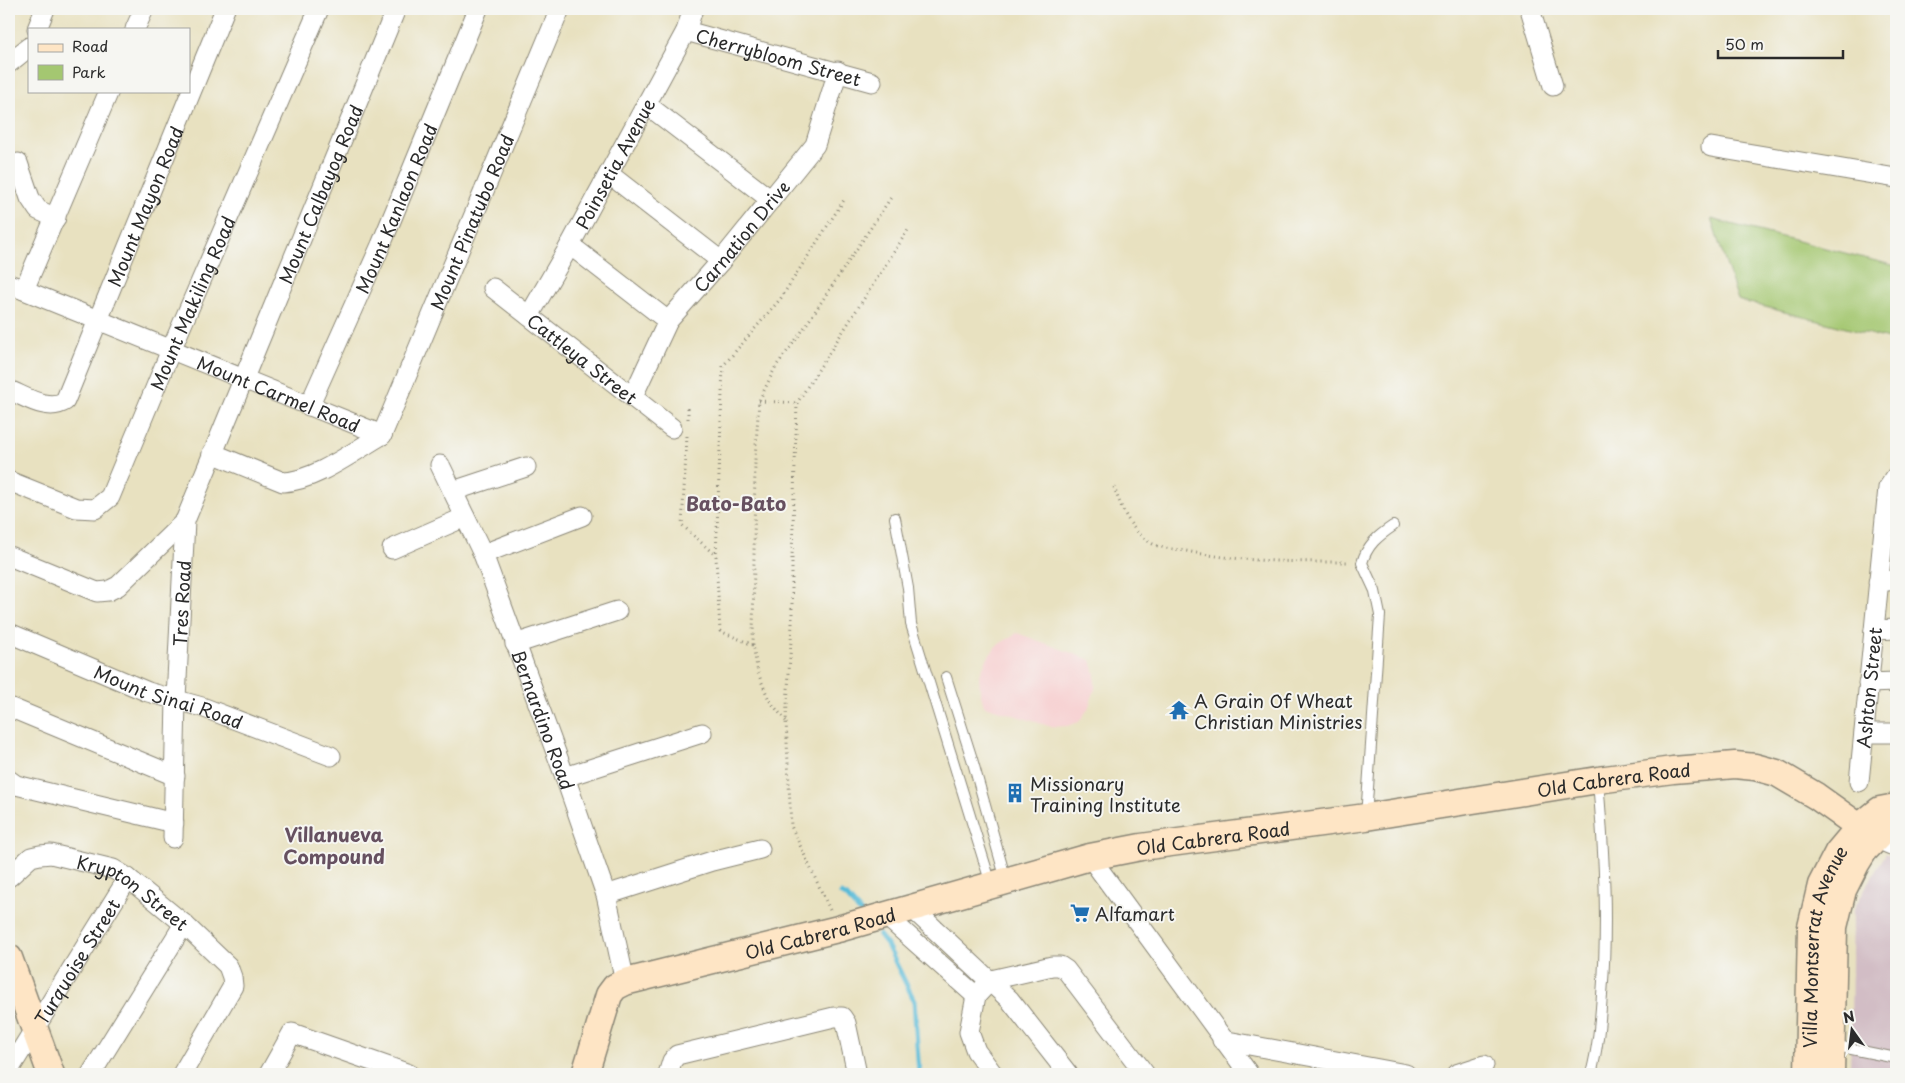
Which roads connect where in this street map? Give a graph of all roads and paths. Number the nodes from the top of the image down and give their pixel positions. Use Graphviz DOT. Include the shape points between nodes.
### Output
graph roads {
  1 [pos="45,9"];
  2 [pos="144,9"];
  3 [pos="225,9"];
  4 [pos="319,9"];
  5 [pos="396,9"];
  6 [pos="478,9"];
  7 [pos="560,9"];
  8 [pos="692,9"];
  9 [pos="1530,9"];
  10 [pos="36,28"];
  11 [pos="135,28"];
  12 [pos="686,31"];
  13 [pos="28,48"];
  14 [pos="9,63"];
  15 [pos="838,71"];
  16 [pos="872,82"];
  17 [pos="1553,86"];
  18 [pos="109,92"];
  19 [pos="646,104"];
  20 [pos="1711,147"];
  21 [pos="18,163"];
  22 [pos="609,174"];
  23 [pos="1896,178"];
  24 [pos="892,196"];
  25 [pos="771,200"];
  26 [pos="844,200"];
  27 [pos="56,218"];
  28 [pos="908,230"];
  29 [pos="570,245"];
  30 [pos="721,261"];
  31 [pos="16,287"];
  32 [pos="493,288"];
  33 [pos="529,316"];
  34 [pos="98,320"];
  35 [pos="668,321"];
  36 [pos="171,350"];
  37 [pos="243,379"];
  38 [pos="9,390"];
  39 [pos="633,396"];
  40 [pos="759,401"];
  41 [pos="797,403"];
  42 [pos="309,406"];
  43 [pos="688,406"];
  44 [pos="682,428"];
  45 [pos="382,435"];
  46 [pos="212,453"];
  47 [pos="440,465"];
  48 [pos="526,467"];
  49 [pos="1895,476"];
  50 [pos="9,480"];
  51 [pos="1114,487"];
  52 [pos="453,491"];
  53 [pos="582,516"];
  54 [pos="465,517"];
  55 [pos="895,518"];
  56 [pos="185,521"];
  57 [pos="1393,526"];
  58 [pos="1890,528"];
  59 [pos="392,549"];
  60 [pos="483,554"];
  61 [pos="9,556"];
  62 [pos="716,557"];
  63 [pos="1362,563"];
  64 [pos="1887,581"];
  65 [pos="617,611"];
  66 [pos="1896,629"];
  67 [pos="1874,630"];
  68 [pos="9,634"];
  69 [pos="515,644"];
  70 [pos="753,645"];
  71 [pos="946,677"];
  72 [pos="1896,682"];
  73 [pos="1868,683"];
  74 [pos="176,699"];
  75 [pos="9,707"];
  76 [pos="786,721"];
  77 [pos="1864,733"];
  78 [pos="1896,733"];
  79 [pos="702,734"];
  80 [pos="332,756"];
  81 [pos="175,776"];
  82 [pos="565,777"];
  83 [pos="9,780"];
  84 [pos="1598,780"];
  85 [pos="1859,782"];
  86 [pos="1896,807"];
  87 [pos="1896,812"];
  88 [pos="1366,817"];
  89 [pos="1877,837"];
  90 [pos="760,849"];
  91 [pos="1090,858"];
  92 [pos="9,877"];
  93 [pos="128,878"];
  94 [pos="999,883"];
  95 [pos="606,895"];
  96 [pos="912,908"];
  97 [pos="886,916"];
  98 [pos="184,924"];
  99 [pos="838,929"];
  100 [pos="9,958"];
  101 [pos="991,980"];
  102 [pos="625,982"];
  103 [pos="976,996"];
  104 [pos="35,1028"];
  105 [pos="1222,1040"];
  106 [pos="1820,1043"];
  107 [pos="1896,1058"];
  108 [pos="1484,1065"];
  109 [pos="9,1070"];
  110 [pos="51,1074"];
  111 [pos="91,1074"];
  112 [pos="182,1074"];
  113 [pos="269,1074"];
  114 [pos="409,1074"];
  115 [pos="585,1074"];
  116 [pos="668,1074"];
  117 [pos="857,1074"];
  118 [pos="993,1074"];
  119 [pos="1068,1074"];
  120 [pos="1145,1074"];
  121 [pos="1248,1074"];
  122 [pos="1406,1074"];
  123 [pos="1456,1074"];
  124 [pos="1591,1074"];
  125 [pos="1808,1074"];
  126 [pos="1831,1074"];
  1 -- 10 [label="street"];
  2 -- 11 [label="street"];
  3 -- 34 [label="street, Mount Mayon Road"];
  4 -- 36 [label="street, Mount Makiling Road"];
  5 -- 37 [label="street, Mount Calbayog Road"];
  6 -- 42 [label="street, Mount Kanlaon Road" via="381,245"];
  7 -- 45 [label="street, Mount Pinatubo Road"];
  8 -- 12 [label="street, Poinsetia Avenue"];
  9 -- 17 [label="street"];
  12 -- 15 [label="street, Cherrybloom Street"];
  12 -- 19 [label="street, Poinsetia Avenue"];
  13 -- 14 [label="street"];
  15 -- 16 [label="street, Cherrybloom Street"];
  15 -- 25 [label="street, Carnation Drive" via="815,145"];
  18 -- 27 [label="street"];
  19 -- 22 [label="street, Poinsetia Avenue"];
  19 -- 25 [label="street"];
  20 -- 23 [label="street"];
  21 -- 27 [label="street" via="30,198 38,210"];
  22 -- 29 [label="street, Poinsetia Avenue"];
  22 -- 30 [label="street"];
  24 -- 40 [label="path" via="776,366"];
  25 -- 30 [label="street, Carnation Drive"];
  26 -- 62 [label="path" via="781,298 723,366"];
  27 -- 31 [label="street"];
  28 -- 41 [label="path"];
  29 -- 33 [label="street, Poinsetia Avenue"];
  29 -- 35 [label="street"];
  30 -- 35 [label="street, Carnation Drive"];
  31 -- 34 [label="street, Mount Carmel Road"];
  32 -- 33 [label="street, Cattleya Street"];
  33 -- 39 [label="street, Cattleya Street"];
  34 -- 36 [label="street, Mount Carmel Road"];
  34 -- 38 [label="street, Mount Mayon Road" via="65,401 58,406 49,406"];
  35 -- 39 [label="street, Carnation Drive"];
  36 -- 37 [label="street, Mount Carmel Road"];
  36 -- 50 [label="street, Mount Makiling Road" via="110,496 95,508 76,508"];
  37 -- 42 [label="street, Mount Carmel Road"];
  37 -- 46 [label="street, Tres Road"];
  39 -- 44 [label="street, Cattleya Street"];
  40 -- 41 [label="path"];
  40 -- 70 [label="path" via="755,458"];
  41 -- 76 [label="path" via="792,624"];
  42 -- 45 [label="street, Mount Carmel Road"];
  43 -- 44 [label="path"];
  44 -- 62 [label="path" via="682,525"];
  45 -- 46 [label="street" via="310,477 295,482 283,482"];
  46 -- 56 [label="street, Tres Road"];
  47 -- 52 [label="street, Bernardino Road"];
  48 -- 52 [label="street"];
  49 -- 58 [label="street, Ashton Street" via="1888,488"];
  51 -- 63 [label="path" via="1122,510 1135,531 1153,545 1259,562"];
  52 -- 54 [label="street, Bernardino Road"];
  53 -- 60 [label="street"];
  54 -- 59 [label="street"];
  54 -- 60 [label="street, Bernardino Road"];
  55 -- 94 [label="lane" via="911,624"];
  56 -- 61 [label="street" via="118,586 108,591 97,592"];
  56 -- 74 [label="street, Tres Road"];
  57 -- 63 [label="lane" via="1374,539"];
  58 -- 64 [label="street, Ashton Street"];
  60 -- 69 [label="street, Bernardino Road"];
  62 -- 70 [label="path" via="720,631"];
  63 -- 88 [label="lane" via="1375,591 1380,615"];
  64 -- 67 [label="street, Ashton Street"];
  65 -- 69 [label="street"];
  66 -- 67 [label="street"];
  67 -- 73 [label="street, Ashton Street"];
  68 -- 74 [label="street, Mount Sinai Road" via="148,692"];
  69 -- 82 [label="street, Bernardino Road"];
  70 -- 76 [label="path" via="758,673 769,700"];
  71 -- 94 [label="lane" via="972,759"];
  72 -- 73 [label="street"];
  73 -- 77 [label="street, Ashton Street"];
  74 -- 80 [label="street, Mount Sinai Road"];
  74 -- 81 [label="street, Tres Road"];
  75 -- 81 [label="street"];
  76 -- 99 [label="path" via="791,826"];
  77 -- 78 [label="street"];
  77 -- 85 [label="street, Ashton Street"];
  79 -- 82 [label="street"];
  81 -- 83 [label="street, Tres Road" via="174,830 16,785"];
  82 -- 95 [label="street, Bernardino Road"];
  84 -- 88 [label="street, Old Cabrera Road"];
  84 -- 89 [label="street, Old Cabrera Road" via="1714,766 1756,767 1797,783"];
  84 -- 124 [label="lane" via="1605,861 1605,955 1597,1049"];
  86 -- 89 [label="street" via="1880,810"];
  87 -- 89 [label="street" via="1894,822"];
  88 -- 91 [label="street, Old Cabrera Road" via="1141,847"];
  89 -- 106 [label="street, Villa Montserrat Avenue" via="1838,852 1821,885 1811,927"];
  90 -- 95 [label="street"];
  91 -- 94 [label="street, Old Cabrera Road"];
  91 -- 105 [label="street"];
  92 -- 93 [label="street, Krypton Street" via="31,857 51,854 113,869"];
  93 -- 98 [label="street, Krypton Street"];
  93 -- 104 [label="street, Turquoise Street"];
  94 -- 96 [label="street, Old Cabrera Road"];
  95 -- 102 [label="street, Bernardino Road"];
  96 -- 97 [label="street, Old Cabrera Road"];
  96 -- 101 [label="street"];
  97 -- 99 [label="street, Old Cabrera Road"];
  97 -- 103 [label="street"];
  98 -- 111 [label="street"];
  98 -- 112 [label="street, Krypton Street" via="228,966 232,986"];
  99 -- 102 [label="street, Old Cabrera Road"];
  100 -- 104 [label="street"];
  101 -- 103 [label="street"];
  101 -- 119 [label="street"];
  101 -- 120 [label="street" via="1060,966"];
  102 -- 115 [label="street" via="609,995"];
  103 -- 118 [label="street" via="969,1032 976,1051"];
  104 -- 109 [label="street, Turquoise Street"];
  104 -- 110 [label="street"];
  105 -- 121 [label="street"];
  105 -- 122 [label="street"];
  106 -- 107 [label="lane"];
  106 -- 125 [label="street, Villa Montserrat Avenue"];
  106 -- 126 [label="street, Villa Montserrat Avenue"];
  108 -- 123 [label="street"];
  113 -- 114 [label="street" via="292,1033"];
  116 -- 117 [label="street" via="672,1061 683,1052 834,1017 842,1017 846,1023"];
}
